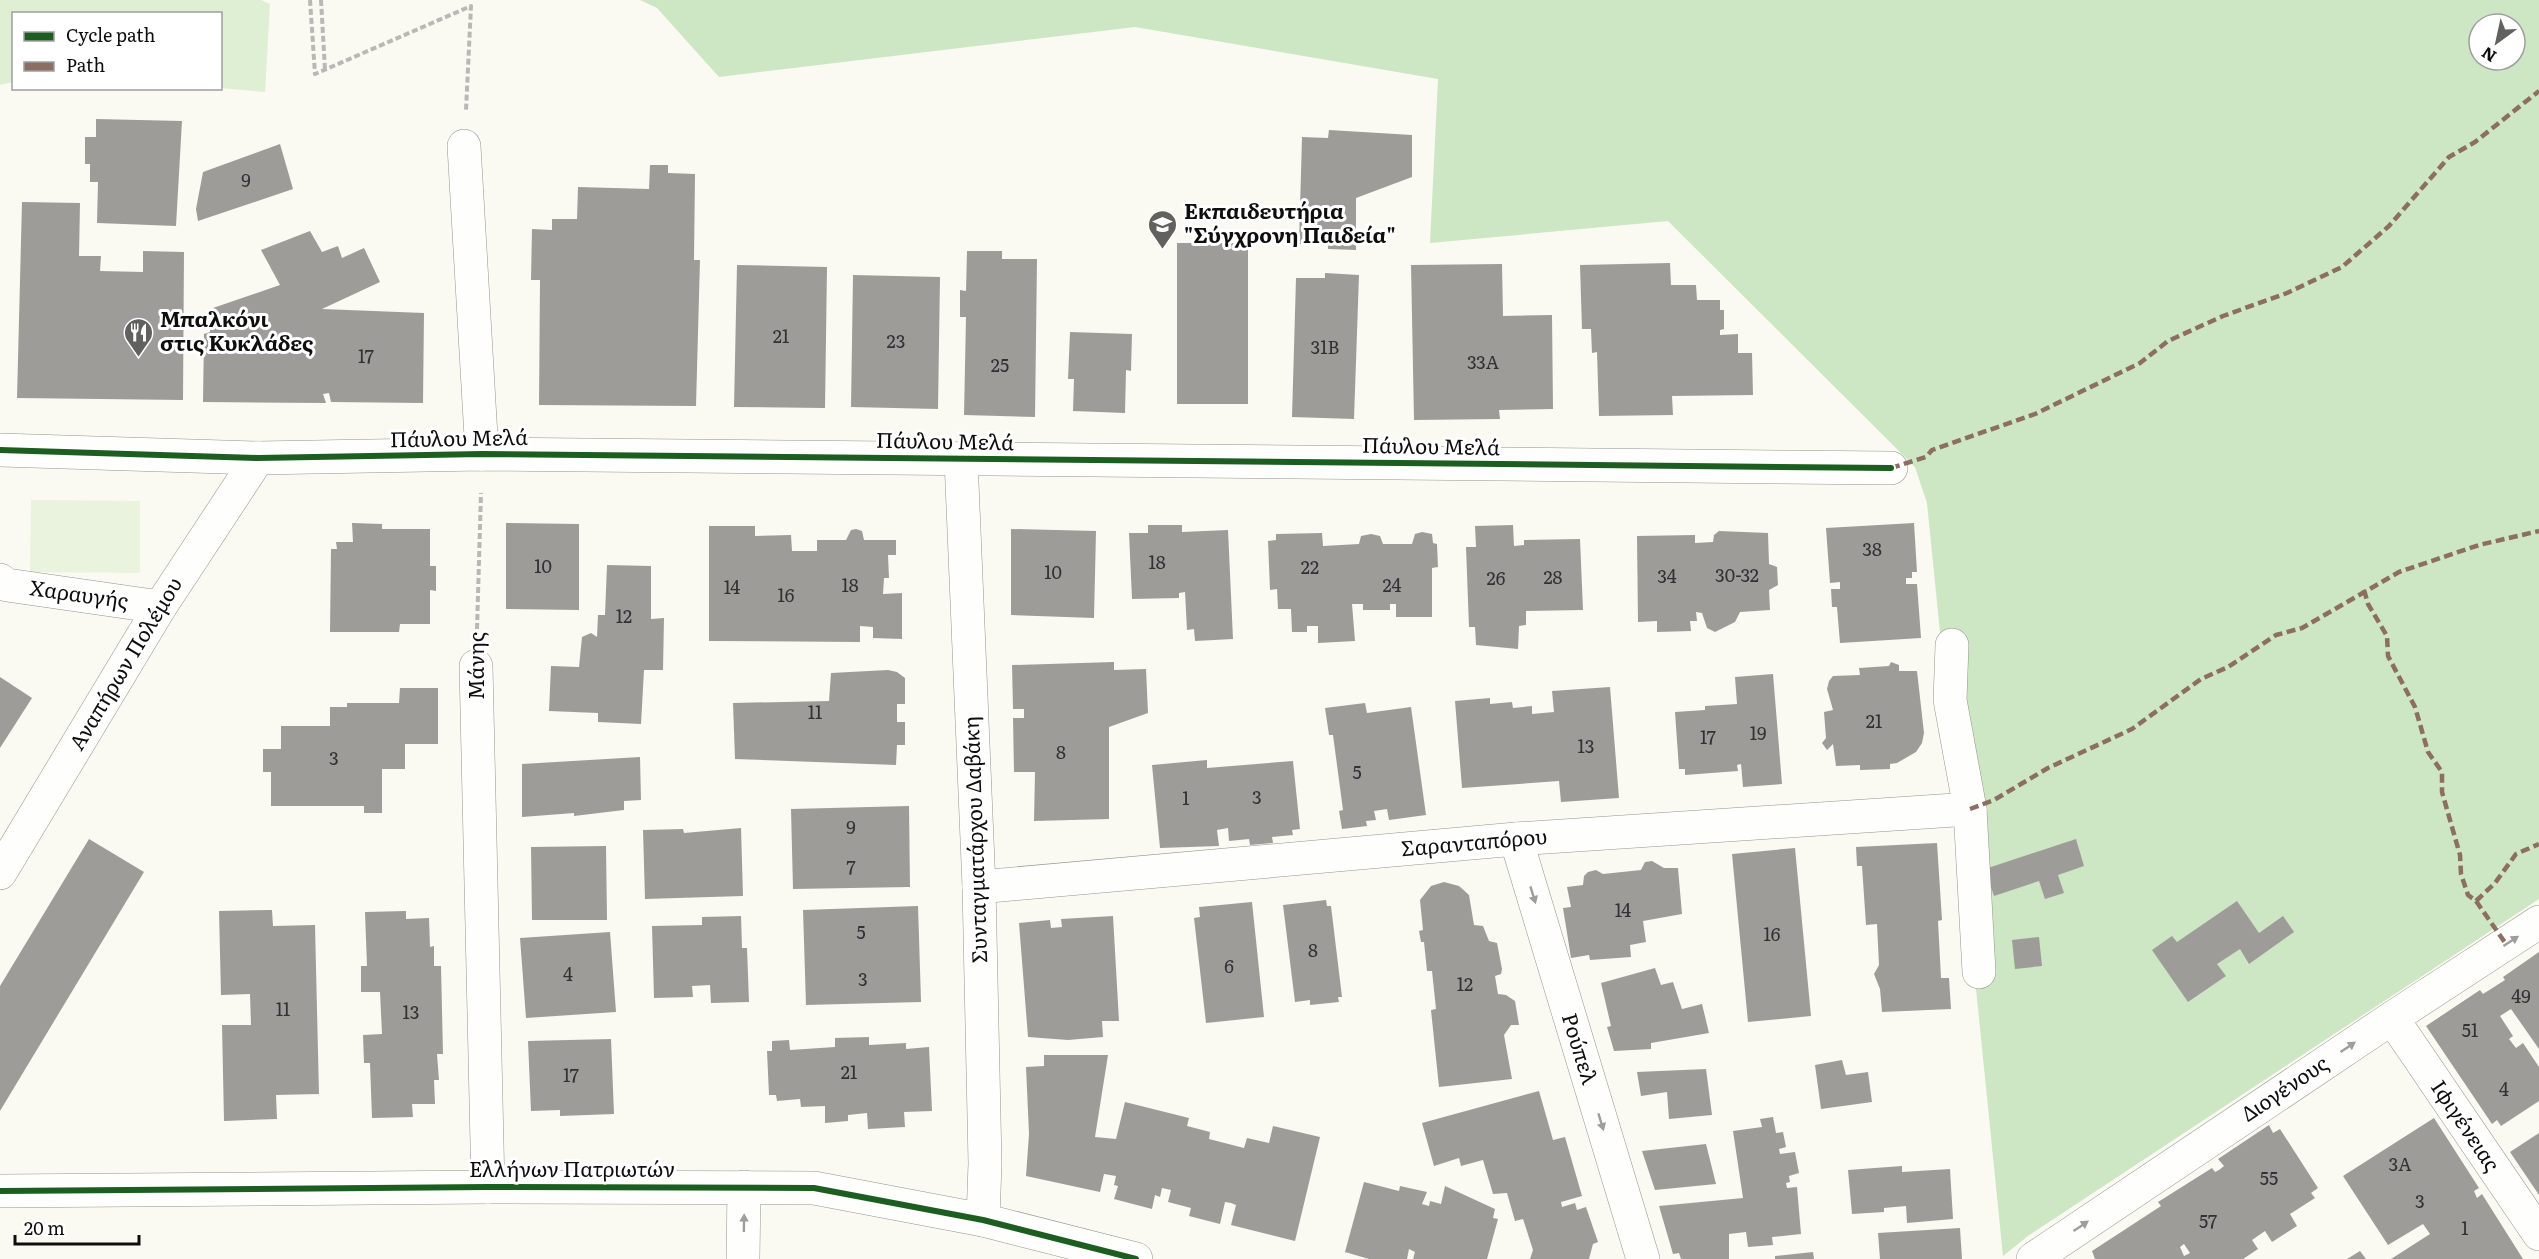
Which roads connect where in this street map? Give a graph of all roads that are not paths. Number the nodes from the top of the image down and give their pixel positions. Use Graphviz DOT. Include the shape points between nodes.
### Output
graph roads {
  1 [pos="464,146"];
  2 [pos="0,450"];
  3 [pos="482,454"];
  4 [pos="258,458"];
  5 [pos="961,459"];
  6 [pos="1891,468"];
  7 [pos="2,587"];
  8 [pos="160,607"];
  9 [pos="1952,645"];
  10 [pos="476,666"];
  11 [pos="1970,809"];
  12 [pos="1516,839"];
  13 [pos="0,873"];
  14 [pos="979,887"];
  15 [pos="2539,922"];
  16 [pos="1979,972"];
  17 [pos="2392,1018"];
  18 [pos="488,1186"];
  19 [pos="744,1187"];
  20 [pos="0,1191"];
  21 [pos="983,1220"];
  22 [pos="2539,1234"];
  23 [pos="744,1259"];
  24 [pos="1136,1259"];
  25 [pos="1643,1259"];
  26 [pos="2033,1259"];
  1 -- 3 [label="street"];
  2 -- 4 [label="street, Πάυλου Μελά"];
  3 -- 4 [label="street, Πάυλου Μελά"];
  3 -- 5 [label="street, Πάυλου Μελά"];
  4 -- 8 [label="street, Αναπήρων Πολέμου"];
  5 -- 6 [label="street, Πάυλου Μελά"];
  5 -- 14 [label="street, Συνταγματάρχου Δαβάκη"];
  7 -- 8 [label="street, Χαραυγής"];
  8 -- 13 [label="street, Αναπήρων Πολέμου"];
  9 -- 11 [label="street" via="1950,700"];
  10 -- 18 [label="street, Μάνης"];
  11 -- 12 [label="street, Σαρανταπόρου"];
  11 -- 16 [label="street"];
  12 -- 14 [label="street, Σαρανταπόρου"];
  12 -- 25 [label="street, Ρούπελ, one-way"];
  14 -- 21 [label="street, Συνταγματάρχου Δαβάκη"];
  17 -- 15 [label="street, Διογένους, one-way"];
  17 -- 22 [label="street, Ιφιγένειας"];
  26 -- 17 [label="street, Διογένους, one-way"];
  18 -- 19 [label="street, Ελλήνων Πατριωτών"];
  18 -- 20 [label="street, Ελλήνων Πατριωτών"];
  19 -- 21 [label="street, Ελλήνων Πατριωτών" via="814,1188"];
  23 -- 19 [label="street, one-way"];
  21 -- 24 [label="street, Ελλήνων Πατριωτών"];
}
